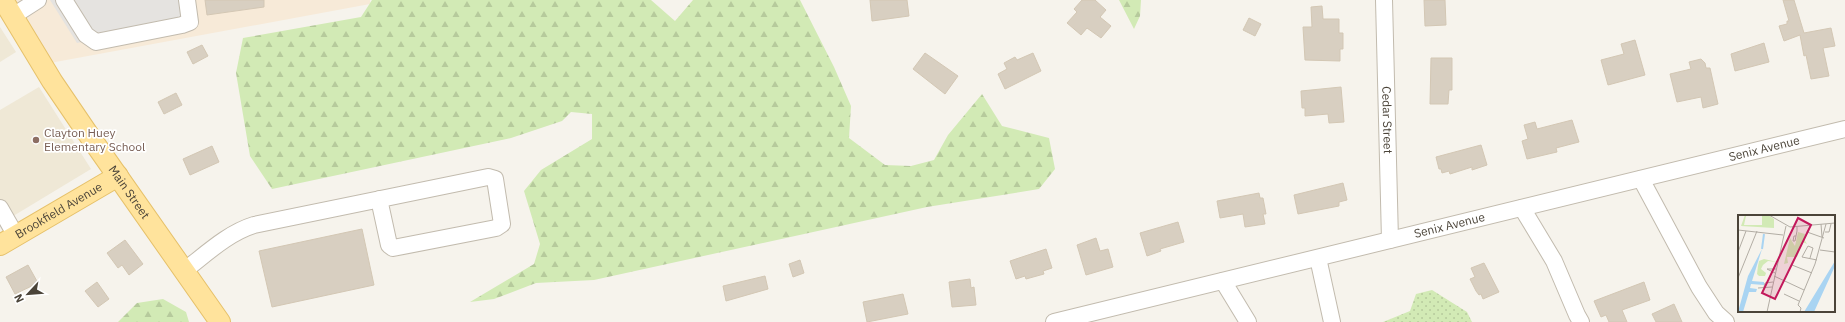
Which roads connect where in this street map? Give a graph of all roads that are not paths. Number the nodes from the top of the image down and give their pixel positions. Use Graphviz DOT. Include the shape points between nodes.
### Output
graph roads {
  1 [pos="38,0"];
  2 [pos="64,0"];
  3 [pos="187,0"];
  4 [pos="1384,0"];
  5 [pos="8,8"];
  6 [pos="1845,129"];
  7 [pos="118,176"];
  8 [pos="1642,179"];
  9 [pos="380,199"];
  10 [pos="0,208"];
  11 [pos="1522,208"];
  12 [pos="8,240"];
  13 [pos="1390,240"];
  14 [pos="1318,258"];
  15 [pos="185,270"];
  16 [pos="1223,281"];
  17 [pos="1719,319"];
  18 [pos="220,322"];
  19 [pos="1054,322"];
  20 [pos="1248,322"];
  21 [pos="1332,322"];
  22 [pos="1581,322"];
  1 -- 5 [label="street"];
  2 -- 3 [label="street" via="86,35 96,42 190,22"];
  4 -- 13 [label="street, Cedar Street"];
  5 -- 7 [label="main road, Main Street" via="56,87"];
  6 -- 8 [label="street, Senix Avenue"];
  7 -- 12 [label="main road, Brookfield Avenue"];
  7 -- 15 [label="main road, Main Street"];
  8 -- 11 [label="street, Senix Avenue"];
  8 -- 17 [label="street" via="1699,287"];
  9 -- 9 [label="street" via="488,177 495,179 502,224 496,228 393,248 388,245"];
  9 -- 15 [label="street" via="244,228"];
  10 -- 12 [label="street"];
  11 -- 13 [label="street, Senix Avenue"];
  11 -- 22 [label="street" via="1554,261"];
  13 -- 14 [label="street, Senix Avenue"];
  14 -- 16 [label="street, Senix Avenue"];
  14 -- 21 [label="street"];
  15 -- 18 [label="main road, Main Street"];
  16 -- 19 [label="street, Senix Avenue"];
  16 -- 20 [label="street"];
}
